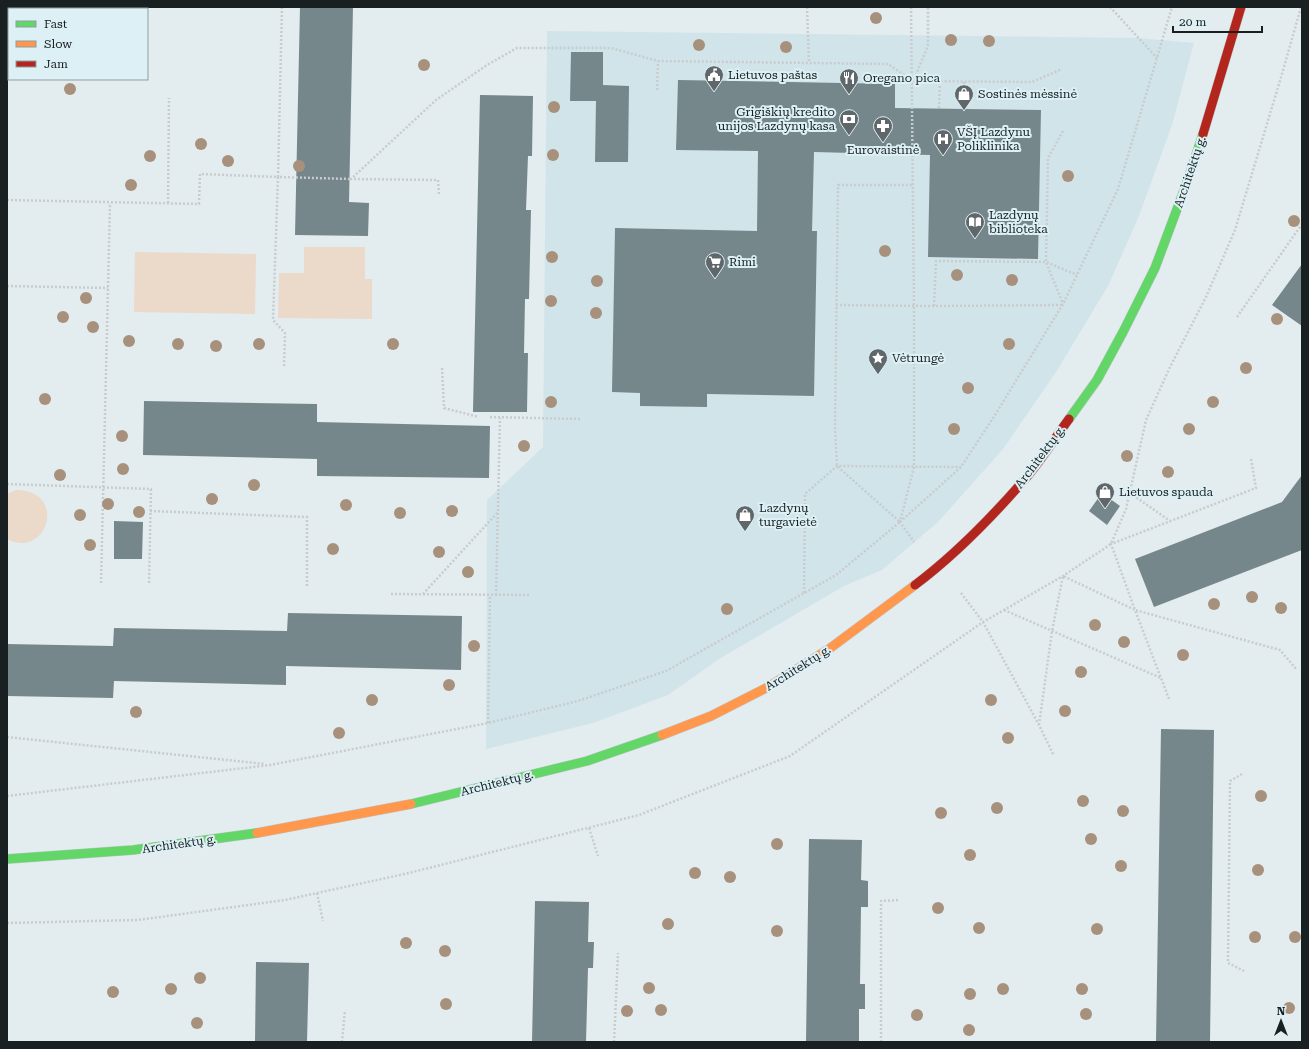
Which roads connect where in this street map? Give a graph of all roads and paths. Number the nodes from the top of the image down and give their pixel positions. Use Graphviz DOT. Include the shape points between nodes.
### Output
graph roads {
  1 [pos="282,7"];
  2 [pos="807,7"];
  3 [pos="911,7"];
  4 [pos="928,7"];
  5 [pos="1110,7"];
  6 [pos="1172,7"];
  7 [pos="1241,7"];
  8 [pos="1301,7"];
  9 [pos="1157,58"];
  10 [pos="658,61"];
  11 [pos="809,63"];
  12 [pos="1062,69"];
  13 [pos="913,81"];
  14 [pos="940,82"];
  15 [pos="964,82"];
  16 [pos="657,90"];
  17 [pos="169,98"];
  18 [pos="939,108"];
  19 [pos="964,109"];
  20 [pos="1063,131"];
  21 [pos="278,177"];
  22 [pos="351,179"];
  23 [pos="914,185"];
  24 [pos="439,194"];
  25 [pos="7,200"];
  26 [pos="110,203"];
  27 [pos="168,203"];
  28 [pos="1302,224"];
  29 [pos="936,257"];
  30 [pos="936,261"];
  31 [pos="1046,262"];
  32 [pos="1077,275"];
  33 [pos="7,286"];
  34 [pos="108,288"];
  35 [pos="1064,304"];
  36 [pos="836,306"];
  37 [pos="914,306"];
  38 [pos="934,306"];
  39 [pos="1237,317"];
  40 [pos="284,367"];
  41 [pos="442,368"];
  42 [pos="479,417"];
  43 [pos="490,417"];
  44 [pos="500,418"];
  45 [pos="580,419"];
  46 [pos="1251,459"];
  47 [pos="837,466"];
  48 [pos="914,467"];
  49 [pos="961,467"];
  50 [pos="7,484"];
  51 [pos="103,488"];
  52 [pos="1130,493"];
  53 [pos="150,511"];
  54 [pos="498,512"];
  55 [pos="1170,521"];
  56 [pos="900,522"];
  57 [pos="914,542"];
  58 [pos="1111,544"];
  59 [pos="1063,576"];
  60 [pos="101,583"];
  61 [pos="149,584"];
  62 [pos="307,587"];
  63 [pos="804,593"];
  64 [pos="961,593"];
  65 [pos="391,594"];
  66 [pos="423,594"];
  67 [pos="490,595"];
  68 [pos="496,595"];
  69 [pos="529,595"];
  70 [pos="1003,610"];
  71 [pos="1136,610"];
  72 [pos="983,622"];
  73 [pos="1052,631"];
  74 [pos="1297,670"];
  75 [pos="1161,678"];
  76 [pos="1169,699"];
  77 [pos="488,723"];
  78 [pos="1039,725"];
  79 [pos="7,737"];
  80 [pos="1054,756"];
  81 [pos="270,765"];
  82 [pos="1242,774"];
  83 [pos="7,796"];
  84 [pos="589,828"];
  85 [pos="598,856"];
  86 [pos="7,859"];
  87 [pos="317,893"];
  88 [pos="900,900"];
  89 [pos="323,921"];
  90 [pos="7,923"];
  91 [pos="618,953"];
  92 [pos="1244,971"];
  93 [pos="345,1010"];
  94 [pos="342,1042"];
  95 [pos="614,1042"];
  96 [pos="881,1042"];
  1 -- 21 [label="path"];
  2 -- 11 [label="path"];
  3 -- 13 [label="path"];
  4 -- 13 [label="path" via="928,46"];
  5 -- 9 [label="path"];
  6 -- 9 [label="path"];
  7 -- 86 [label="street, Architektų g." via="1186,185 1155,268 1097,380 1026,478 979,528 938,568 829,649 768,687 711,716 587,761 408,805 275,830 132,850"];
  8 -- 52 [label="path" via="1235,230 1206,297 1146,420"];
  9 -- 32 [label="path" via="1118,189"];
  10 -- 11 [label="path"];
  10 -- 16 [label="path"];
  10 -- 22 [label="path" via="610,48 517,48 436,100"];
  11 -- 13 [label="path" via="888,64"];
  12 -- 15 [label="path" via="1032,82"];
  13 -- 14 [label="path"];
  13 -- 23 [label="path"];
  14 -- 15 [label="path"];
  14 -- 18 [label="path"];
  15 -- 19 [label="path"];
  17 -- 27 [label="path"];
  20 -- 31 [label="path" via="1048,158"];
  21 -- 22 [label="path"];
  21 -- 27 [label="path" via="200,174 199,204"];
  21 -- 40 [label="path" via="273,320 285,333"];
  22 -- 24 [label="path" via="438,180"];
  23 -- 36 [label="path" via="838,185"];
  23 -- 37 [label="path"];
  25 -- 26 [label="path"];
  26 -- 27 [label="path"];
  26 -- 34 [label="path"];
  28 -- 39 [label="path"];
  29 -- 30 [label="path"];
  30 -- 31 [label="path"];
  30 -- 38 [label="path"];
  31 -- 32 [label="path"];
  31 -- 35 [label="path"];
  32 -- 35 [label="path"];
  33 -- 34 [label="path"];
  34 -- 51 [label="path"];
  35 -- 38 [label="path"];
  35 -- 49 [label="path"];
  36 -- 37 [label="path"];
  36 -- 47 [label="path"];
  37 -- 38 [label="path"];
  37 -- 48 [label="path"];
  41 -- 42 [label="path" via="444,408"];
  43 -- 44 [label="path"];
  44 -- 45 [label="path"];
  44 -- 54 [label="path"];
  46 -- 55 [label="path" via="1256,488"];
  47 -- 48 [label="path"];
  47 -- 56 [label="path"];
  47 -- 63 [label="path" via="805,494"];
  48 -- 49 [label="path"];
  48 -- 56 [label="path"];
  49 -- 56 [label="path"];
  50 -- 51 [label="path"];
  51 -- 53 [label="path" via="151,489"];
  51 -- 60 [label="path"];
  52 -- 55 [label="path"];
  52 -- 58 [label="path"];
  53 -- 61 [label="path"];
  53 -- 62 [label="path" via="306,517"];
  54 -- 66 [label="path"];
  54 -- 68 [label="path"];
  55 -- 58 [label="path"];
  56 -- 57 [label="path"];
  56 -- 63 [label="path" via="836,576"];
  58 -- 59 [label="path"];
  58 -- 71 [label="path"];
  59 -- 70 [label="path"];
  59 -- 71 [label="path"];
  59 -- 73 [label="path"];
  63 -- 77 [label="path" via="666,671 578,701"];
  64 -- 72 [label="path"];
  65 -- 66 [label="path"];
  66 -- 67 [label="path"];
  67 -- 68 [label="path"];
  67 -- 77 [label="path"];
  68 -- 69 [label="path"];
  70 -- 72 [label="path"];
  70 -- 73 [label="path"];
  71 -- 74 [label="path" via="1280,650"];
  71 -- 75 [label="path"];
  72 -- 78 [label="path"];
  72 -- 84 [label="path" via="790,756 639,815"];
  73 -- 75 [label="path"];
  73 -- 78 [label="path"];
  75 -- 76 [label="path"];
  77 -- 81 [label="path"];
  78 -- 80 [label="path"];
  79 -- 81 [label="path"];
  81 -- 83 [label="path"];
  82 -- 92 [label="path" via="1230,781 1228,963"];
  84 -- 85 [label="path"];
  84 -- 87 [label="path"];
  87 -- 89 [label="path"];
  87 -- 90 [label="path" via="285,900 138,920"];
  88 -- 96 [label="path" via="881,901"];
  91 -- 95 [label="path"];
  93 -- 94 [label="path"];
}
